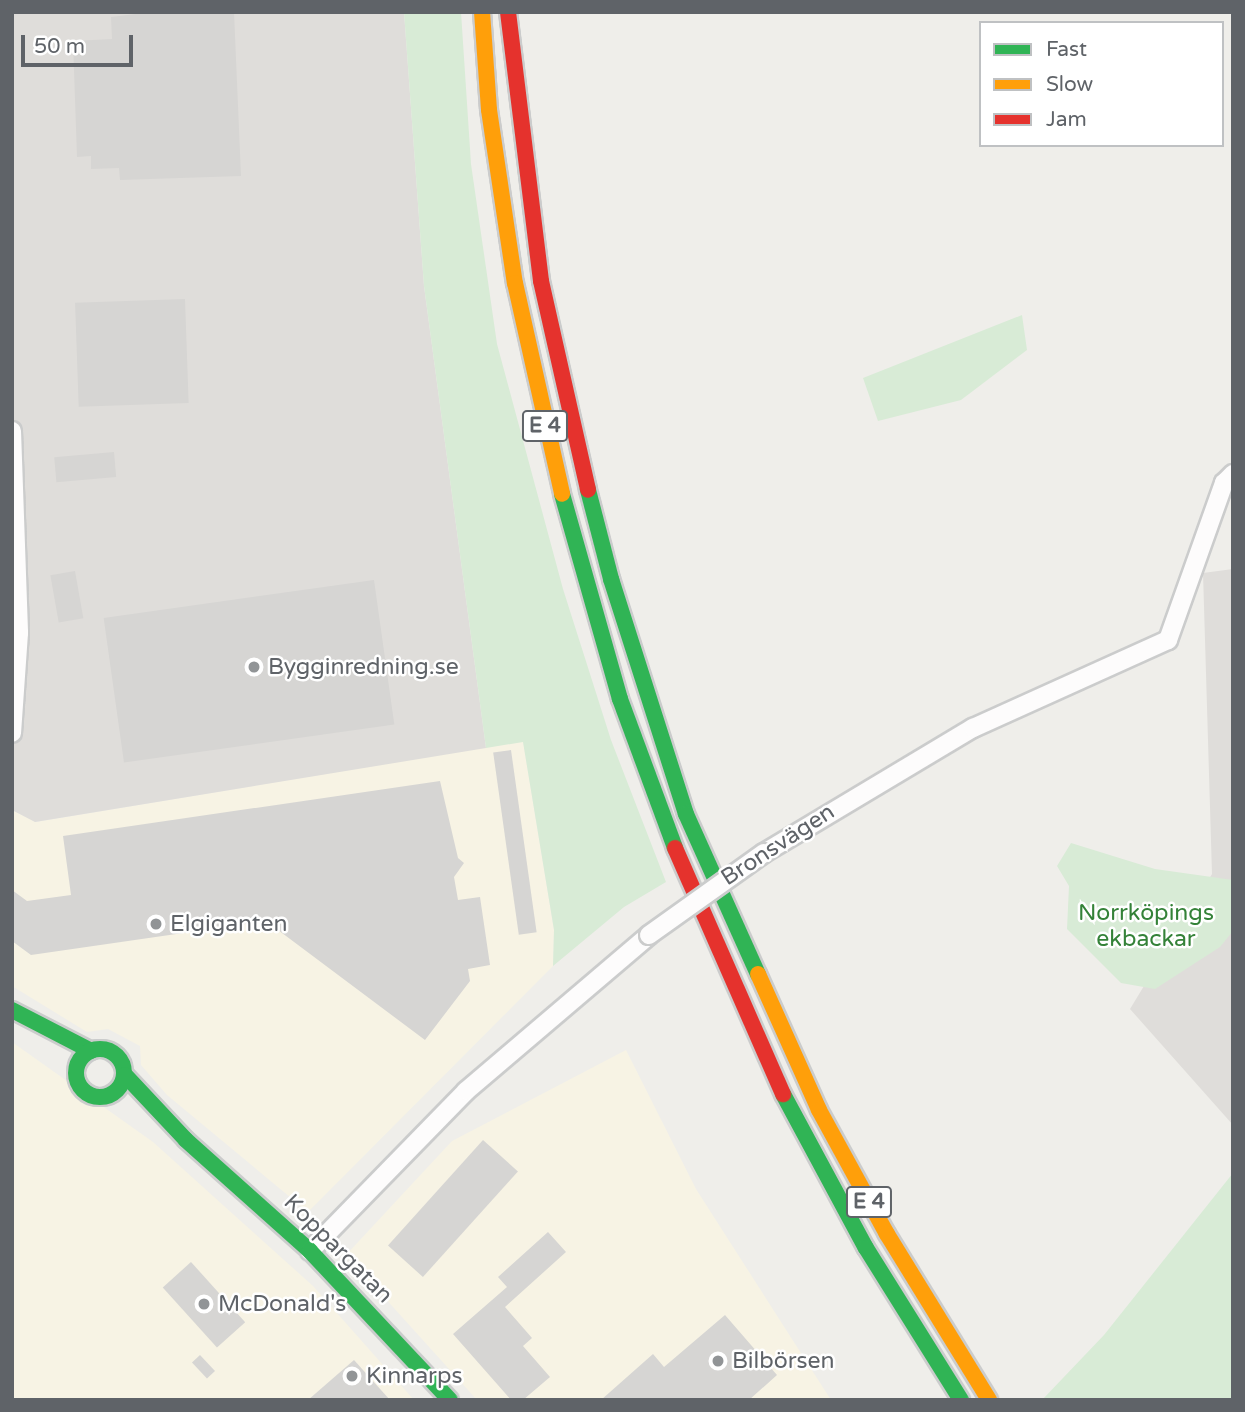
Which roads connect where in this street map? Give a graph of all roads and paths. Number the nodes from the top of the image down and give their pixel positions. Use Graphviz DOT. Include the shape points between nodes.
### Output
graph roads {
  1 [pos="482,12"];
  2 [pos="508,12"];
  3 [pos="12,430"];
  4 [pos="1233,474"];
  5 [pos="12,733"];
  6 [pos="15,1011"];
  7 [pos="91,1051"];
  8 [pos="76,1072"];
  9 [pos="124,1075"];
  10 [pos="108,1097"];
  11 [pos="186,1140"];
  12 [pos="310,1251"];
  13 [pos="450,1400"];
  14 [pos="961,1400"];
  15 [pos="989,1400"];
  1 -- 14 [label="main road, E 4" via="489,110 518,295 578,561 620,699 714,942 796,1122 866,1248"];
  2 -- 15 [label="main road, E 4" via="541,281 569,416 614,591 686,814 819,1110 887,1234"];
  3 -- 5 [label="street" via="19,633"];
  4 -- 12 [label="street, Bronsvägen, bridge" via="1224,483 1168,640 973,728 764,853 649,935 466,1090"];
  6 -- 7 [label="main road"];
  6 -- 8 [label="main road"];
  7 -- 8 [label="main road" via="80,1059"];
  7 -- 9 [label="main road" via="103,1049 116,1055"];
  8 -- 10 [label="main road" via="85,1093"];
  9 -- 10 [label="main road" via="119,1088"];
  9 -- 11 [label="main road, Koppargatan"];
  10 -- 11 [label="main road, Koppargatan"];
  11 -- 12 [label="main road, Koppargatan"];
  12 -- 13 [label="main road, Koppargatan"];
}
